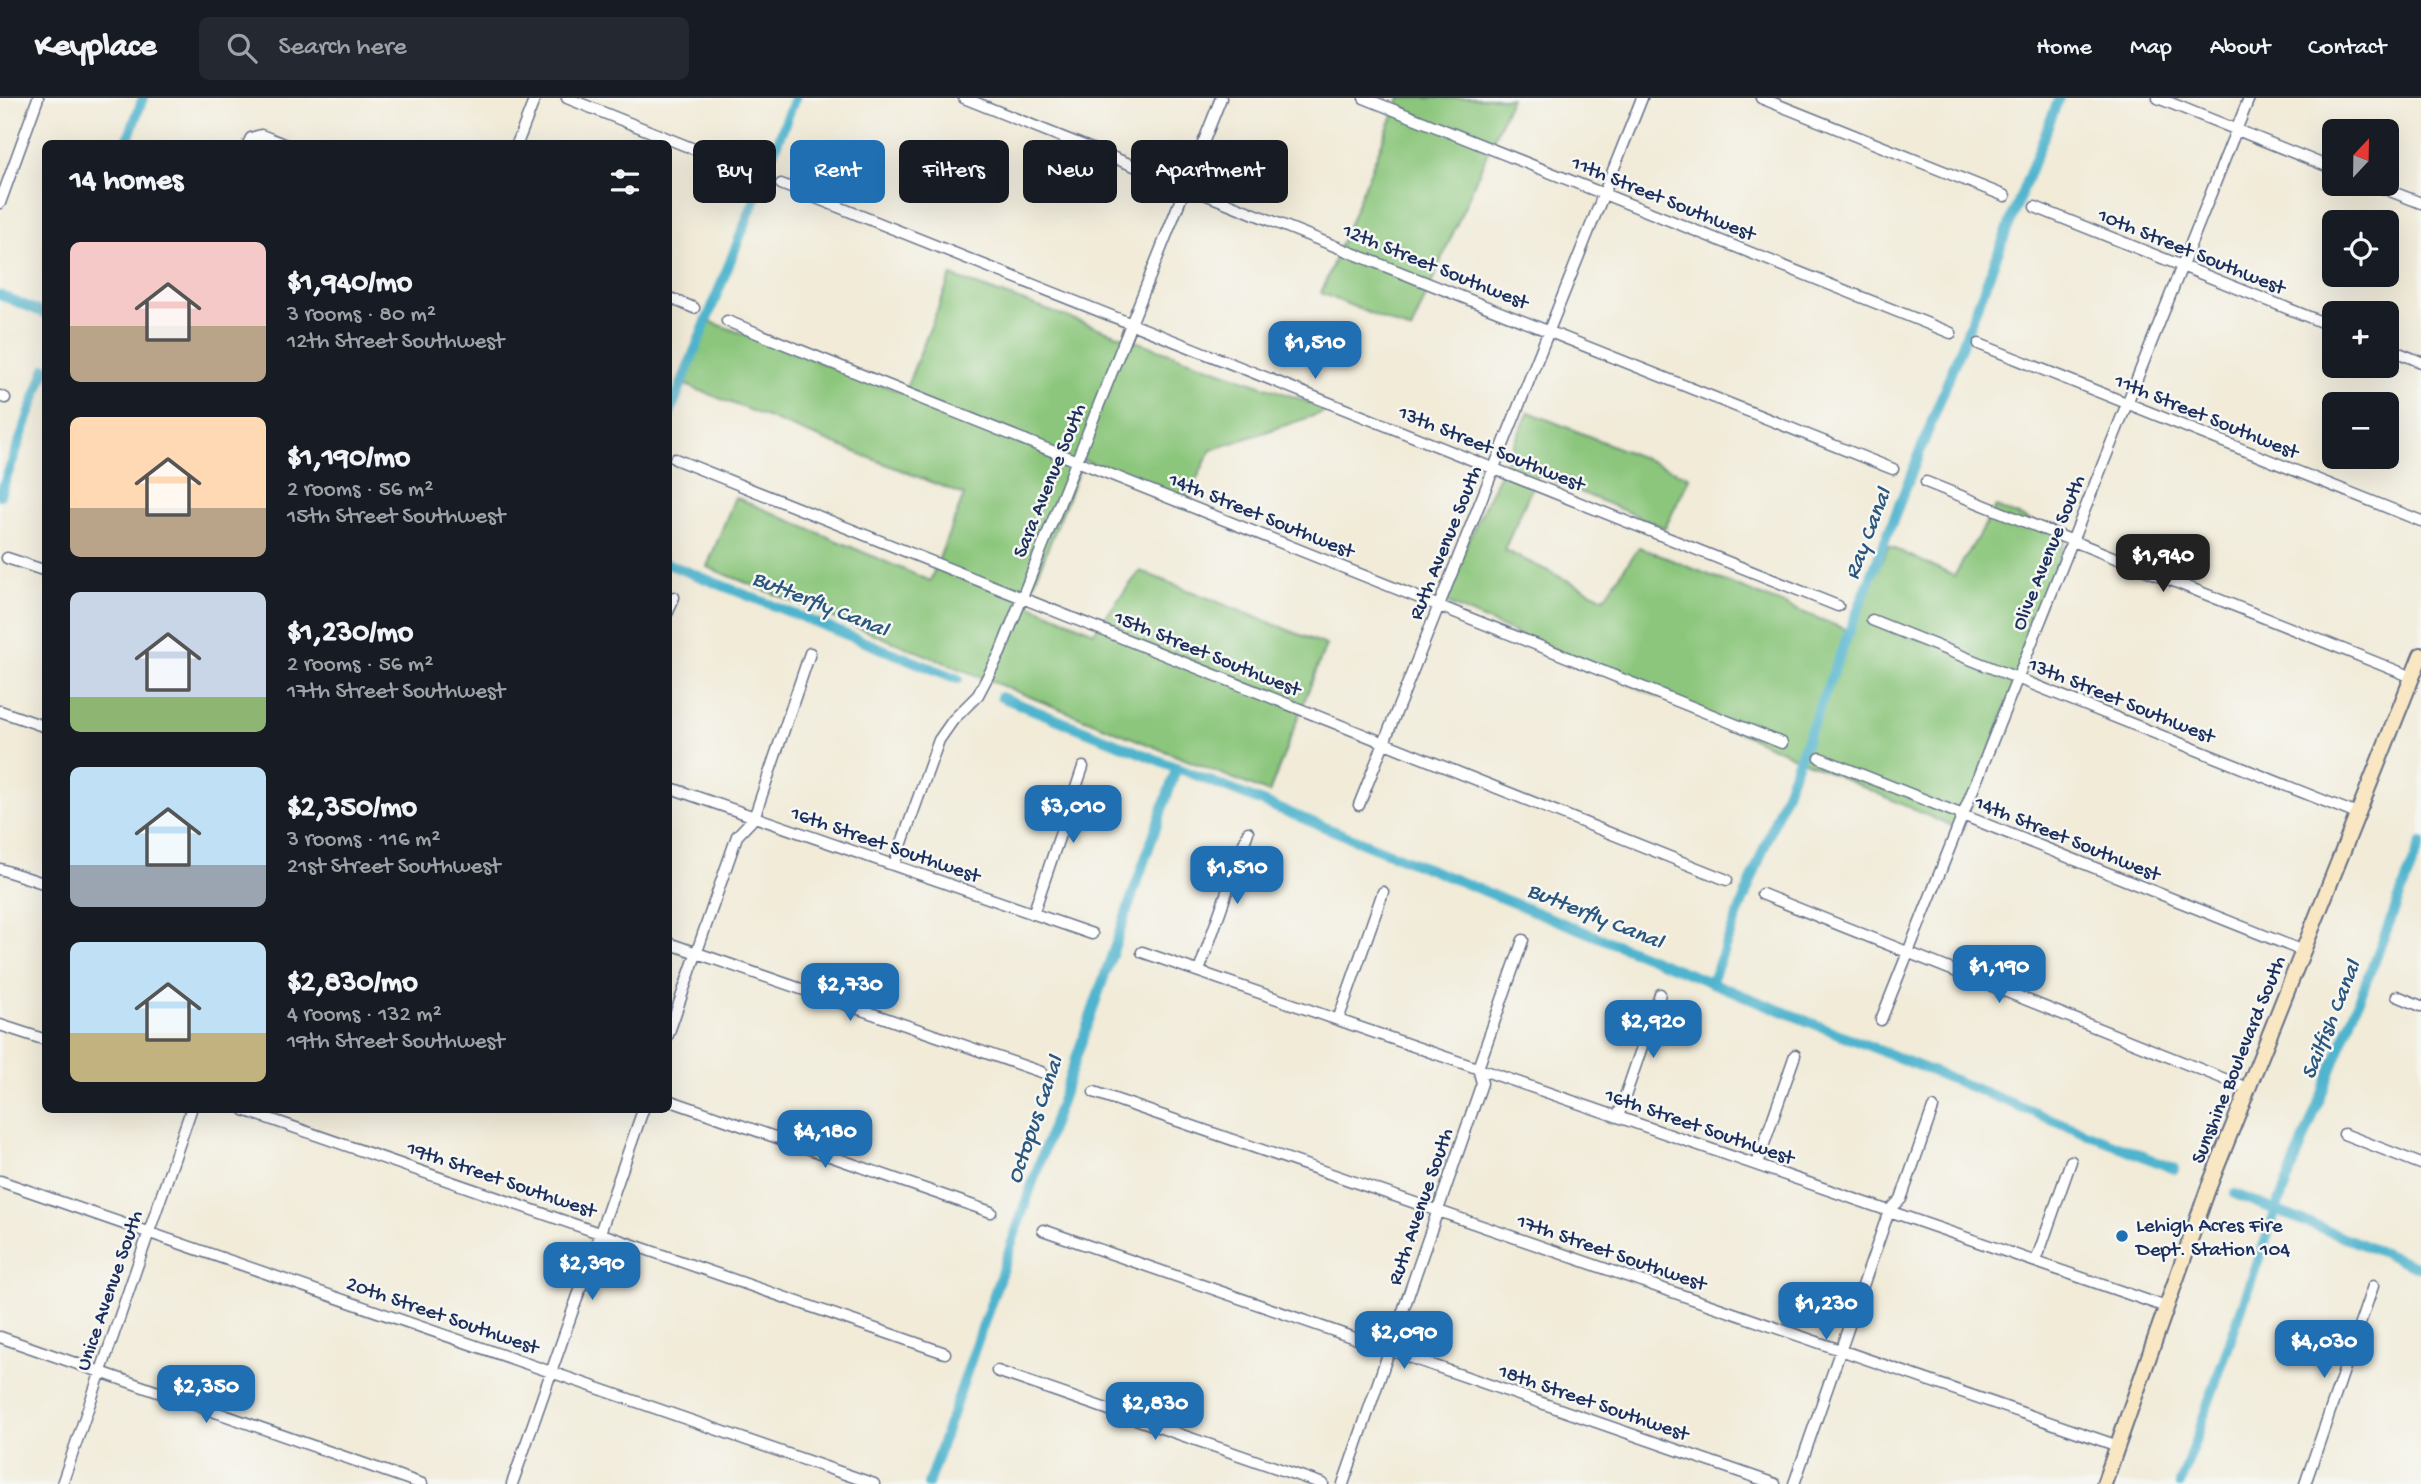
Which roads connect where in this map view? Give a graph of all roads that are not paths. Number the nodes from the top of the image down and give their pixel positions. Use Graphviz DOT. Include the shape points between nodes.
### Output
graph roads {
  1 [pos="38,98"];
  2 [pos="535,98"];
  3 [pos="567,98"];
  4 [pos="964,98"];
  5 [pos="1221,98"];
  6 [pos="1364,98"];
  7 [pos="1642,98"];
  8 [pos="1761,98"];
  9 [pos="2158,98"];
  10 [pos="2249,98"];
  11 [pos="2237,129"];
  12 [pos="251,140"];
  13 [pos="274,140"];
  14 [pos="519,140"];
  15 [pos="671,140"];
  16 [pos="672,140"];
  17 [pos="1204,140"];
  18 [pos="693,149"];
  19 [pos="1131,164"];
  20 [pos="2322,164"];
  21 [pos="781,184"];
  22 [pos="1604,194"];
  23 [pos="2399,194"];
  24 [pos="2005,195"];
  25 [pos="0,203"];
  26 [pos="1179,203"];
  27 [pos="1229,203"];
  28 [pos="2421,203"];
  29 [pos="2035,207"];
  30 [pos="2182,267"];
  31 [pos="672,299"];
  32 [pos="694,307"];
  33 [pos="727,321"];
  34 [pos="2322,322"];
  35 [pos="1131,324"];
  36 [pos="1549,331"];
  37 [pos="1951,333"];
  38 [pos="1979,344"];
  39 [pos="2399,353"];
  40 [pos="2421,362"];
  41 [pos="2127,403"];
  42 [pos="675,459"];
  43 [pos="1076,460"];
  44 [pos="1494,468"];
  45 [pos="1893,469"];
  46 [pos="1926,482"];
  47 [pos="2421,521"];
  48 [pos="2073,541"];
  49 [pos="7,558"];
  50 [pos="42,570"];
  51 [pos="674,597"];
  52 [pos="1022,597"];
  53 [pos="672,602"];
  54 [pos="1439,606"];
  55 [pos="1838,606"];
  56 [pos="1872,620"];
  57 [pos="810,653"];
  58 [pos="2421,655"];
  59 [pos="2412,677"];
  60 [pos="2018,678"];
  61 [pos="0,711"];
  62 [pos="42,726"];
  63 [pos="1384,743"];
  64 [pos="1782,743"];
  65 [pos="1820,758"];
  66 [pos="1083,767"];
  67 [pos="672,789"];
  68 [pos="1359,806"];
  69 [pos="2357,814"];
  70 [pos="1962,815"];
  71 [pos="754,818"];
  72 [pos="1248,832"];
  73 [pos="894,865"];
  74 [pos="0,869"];
  75 [pos="1727,880"];
  76 [pos="42,883"];
  77 [pos="1383,891"];
  78 [pos="1762,894"];
  79 [pos="1033,914"];
  80 [pos="1092,934"];
  81 [pos="1522,940"];
  82 [pos="672,944"];
  83 [pos="2302,951"];
  84 [pos="1142,952"];
  85 [pos="1908,952"];
  86 [pos="697,953"];
  87 [pos="1199,971"];
  88 [pos="1660,994"];
  89 [pos="2397,996"];
  90 [pos="2421,1006"];
  91 [pos="1338,1020"];
  92 [pos="1881,1020"];
  93 [pos="672,1024"];
  94 [pos="0,1025"];
  95 [pos="42,1039"];
  96 [pos="1795,1055"];
  97 [pos="1478,1068"];
  98 [pos="1041,1072"];
  99 [pos="2247,1088"];
  100 [pos="1094,1092"];
  101 [pos="672,1101"];
  102 [pos="1933,1108"];
  103 [pos="190,1113"];
  104 [pos="253,1113"];
  105 [pos="642,1113"];
  106 [pos="1618,1117"];
  107 [pos="2344,1133"];
  108 [pos="2071,1161"];
  109 [pos="1757,1164"];
  110 [pos="2421,1164"];
  111 [pos="0,1181"];
  112 [pos="1438,1210"];
  113 [pos="1889,1211"];
  114 [pos="991,1212"];
  115 [pos="1043,1230"];
  116 [pos="149,1233"];
  117 [pos="600,1233"];
  118 [pos="2036,1261"];
  119 [pos="2373,1286"];
  120 [pos="2166,1307"];
  121 [pos="0,1337"];
  122 [pos="1390,1350"];
  123 [pos="1840,1350"];
  124 [pos="945,1353"];
  125 [pos="997,1371"];
  126 [pos="101,1372"];
  127 [pos="551,1373"];
  128 [pos="2118,1446"];
  129 [pos="62,1484"];
  130 [pos="422,1484"];
  131 [pos="512,1484"];
  132 [pos="874,1484"];
  133 [pos="1323,1484"];
  134 [pos="1343,1484"];
  135 [pos="1776,1484"];
  136 [pos="1794,1484"];
  137 [pos="2104,1484"];
  138 [pos="2305,1484"];
  1 -- 25 [label="street"];
  2 -- 14 [label="street"];
  3 -- 15 [label="street"];
  4 -- 19 [label="street, 12th Street Southwest"];
  5 -- 17 [label="street, Sara Avenue South"];
  6 -- 22 [label="street, 11th Street Southwest"];
  7 -- 22 [label="street, Ruth Avenue South"];
  8 -- 24 [label="street"];
  9 -- 11 [label="street"];
  10 -- 11 [label="street, Olive Avenue South"];
  11 -- 20 [label="street"];
  11 -- 30 [label="street, Olive Avenue South"];
  12 -- 13 [label="street" via="261,135"];
  16 -- 18 [label="street"];
  21 -- 35 [label="street, 13th Street Southwest"];
  22 -- 36 [label="street, Ruth Avenue South"];
  22 -- 37 [label="street, 11th Street Southwest"];
  23 -- 28 [label="street"];
  26 -- 35 [label="street, Sara Avenue South"];
  27 -- 36 [label="street, 12th Street Southwest"];
  29 -- 30 [label="street, 10th Street Southwest"];
  30 -- 34 [label="street, 10th Street Southwest"];
  30 -- 41 [label="street, Olive Avenue South"];
  31 -- 32 [label="street"];
  33 -- 43 [label="street, 14th Street Southwest"];
  35 -- 43 [label="street, Sara Avenue South"];
  35 -- 44 [label="street, 13th Street Southwest"];
  36 -- 44 [label="street, Ruth Avenue South"];
  36 -- 45 [label="street, 12th Street Southwest"];
  38 -- 41 [label="street, 11th Street Southwest"];
  39 -- 40 [label="street"];
  41 -- 47 [label="street, 11th Street Southwest"];
  41 -- 48 [label="street, Olive Avenue South"];
  42 -- 52 [label="street, 15th Street Southwest"];
  43 -- 52 [label="street, Sara Avenue South"];
  43 -- 54 [label="street, 14th Street Southwest"];
  44 -- 54 [label="street, Ruth Avenue South"];
  44 -- 55 [label="street, 13th Street Southwest"];
  46 -- 48 [label="street"];
  48 -- 59 [label="street"];
  48 -- 60 [label="street, Olive Avenue South"];
  49 -- 50 [label="street"];
  51 -- 53 [label="street"];
  52 -- 63 [label="street, 15th Street Southwest"];
  52 -- 73 [label="street, Sara Avenue South" via="991,674 939,740"];
  54 -- 63 [label="street, Ruth Avenue South"];
  54 -- 64 [label="street, 14th Street Southwest"];
  56 -- 60 [label="street, 13th Street Southwest"];
  57 -- 71 [label="street"];
  58 -- 59 [label="street, Sunshine Boulevard South"];
  59 -- 69 [label="street, Sunshine Boulevard South"];
  60 -- 69 [label="street, 13th Street Southwest"];
  60 -- 70 [label="street, Olive Avenue South"];
  61 -- 62 [label="street"];
  63 -- 68 [label="street, Ruth Avenue South"];
  63 -- 75 [label="street, 15th Street Southwest"];
  65 -- 70 [label="street, 14th Street Southwest"];
  66 -- 79 [label="street"];
  67 -- 71 [label="street, 16th Street Southwest"];
  69 -- 83 [label="street, Sunshine Boulevard South"];
  70 -- 83 [label="street, 14th Street Southwest"];
  70 -- 85 [label="street, Olive Avenue South"];
  71 -- 73 [label="street, 16th Street Southwest"];
  71 -- 86 [label="street" via="737,836"];
  72 -- 87 [label="street"];
  73 -- 79 [label="street, 16th Street Southwest"];
  74 -- 76 [label="street"];
  77 -- 91 [label="street"];
  78 -- 85 [label="street"];
  79 -- 80 [label="street, 16th Street Southwest"];
  81 -- 97 [label="street, Ruth Avenue South"];
  82 -- 86 [label="street"];
  83 -- 99 [label="street, Sunshine Boulevard South"];
  84 -- 87 [label="street, 16th Street Southwest"];
  85 -- 92 [label="street, Olive Avenue South"];
  85 -- 99 [label="street"];
  86 -- 93 [label="street"];
  86 -- 98 [label="street"];
  87 -- 91 [label="street, 16th Street Southwest"];
  88 -- 106 [label="street"];
  89 -- 90 [label="street"];
  91 -- 97 [label="street, 16th Street Southwest"];
  94 -- 95 [label="street"];
  96 -- 109 [label="street"];
  97 -- 106 [label="street, 16th Street Southwest"];
  97 -- 112 [label="street, Ruth Avenue South" via="1482,1083"];
  99 -- 120 [label="street, Sunshine Boulevard South"];
  100 -- 112 [label="street, 17th Street Southwest"];
  101 -- 114 [label="street"];
  102 -- 113 [label="street" via="1901,1199"];
  103 -- 116 [label="street, Unice Avenue South"];
  104 -- 117 [label="street, 19th Street Southwest"];
  105 -- 117 [label="street"];
  106 -- 109 [label="street, 16th Street Southwest"];
  107 -- 110 [label="street"];
  108 -- 118 [label="street"];
  109 -- 113 [label="street, 16th Street Southwest"];
  111 -- 116 [label="street, 20th Street Southwest"];
  112 -- 122 [label="street, Ruth Avenue South"];
  112 -- 123 [label="street, 17th Street Southwest"];
  113 -- 118 [label="street, 16th Street Southwest"];
  113 -- 123 [label="street"];
  115 -- 122 [label="street, 18th Street Southwest"];
  116 -- 126 [label="street, Unice Avenue South"];
  116 -- 127 [label="street, 20th Street Southwest"];
  117 -- 124 [label="street, 19th Street Southwest"];
  117 -- 127 [label="street"];
  118 -- 120 [label="street, 16th Street Southwest"];
  119 -- 138 [label="street"];
  120 -- 128 [label="street, Sunshine Boulevard South"];
  121 -- 126 [label="street"];
  122 -- 134 [label="street, Ruth Avenue South"];
  122 -- 135 [label="street, 18th Street Southwest"];
  123 -- 128 [label="street, 17th Street Southwest"];
  123 -- 136 [label="street"];
  125 -- 133 [label="street"];
  126 -- 129 [label="street, Unice Avenue South"];
  126 -- 130 [label="street"];
  127 -- 131 [label="street"];
  127 -- 132 [label="street, 20th Street Southwest"];
  128 -- 137 [label="street, Sunshine Boulevard South"];
}
